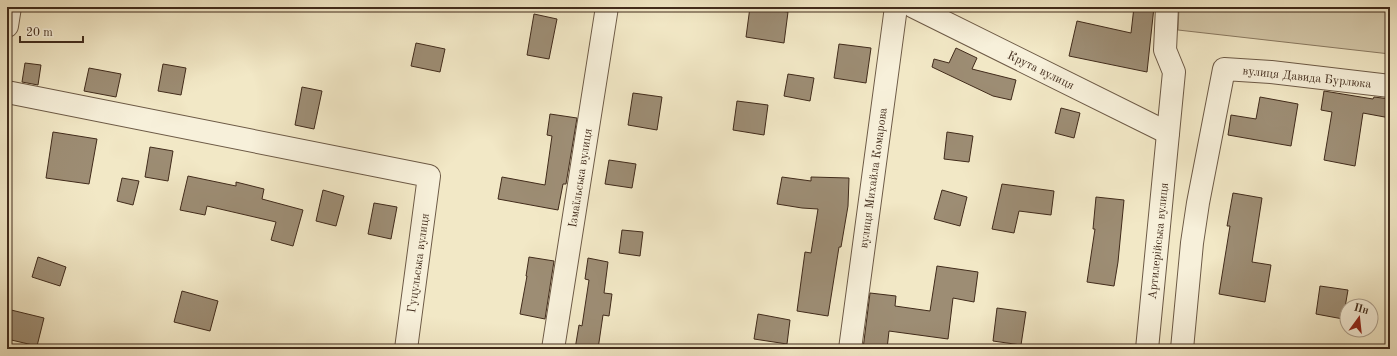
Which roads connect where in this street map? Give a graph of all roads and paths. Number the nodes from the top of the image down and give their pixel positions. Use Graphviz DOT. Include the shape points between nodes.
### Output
graph roads {
  1 [pos="10,7"];
  2 [pos="607,7"];
  3 [pos="896,7"];
  4 [pos="914,7"];
  5 [pos="1167,7"];
  6 [pos="7,26"];
  7 [pos="1390,86"];
  8 [pos="7,92"];
  9 [pos="1168,132"];
  10 [pos="406,349"];
  11 [pos="553,349"];
  12 [pos="850,349"];
  13 [pos="1147,349"];
  14 [pos="1182,349"];
  1 -- 6 [label="street"];
  2 -- 11 [label="street, Ізмаїльська вулиця"];
  3 -- 12 [label="street, вулиця Михайла Комарова"];
  4 -- 9 [label="street, Крута вулиця"];
  5 -- 9 [label="street, Артилерійська вулиця" via="1165,50 1174,72"];
  7 -- 14 [label="street, вулиця Давида Бурлюка" via="1224,69 1195,223"];
  8 -- 10 [label="street, Гуцульська вулиця" via="429,176"];
  9 -- 13 [label="street, Артилерійська вулиця"];
}
